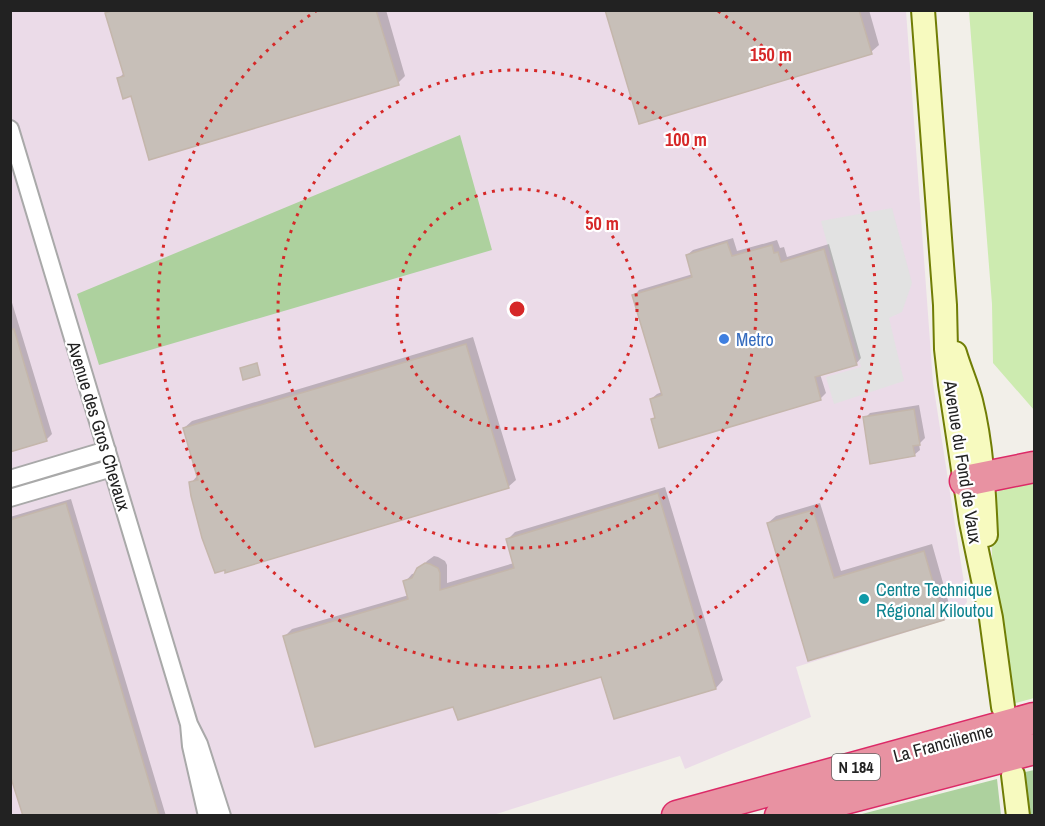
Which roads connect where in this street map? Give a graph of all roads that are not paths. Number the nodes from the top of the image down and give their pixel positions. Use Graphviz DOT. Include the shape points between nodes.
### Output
graph roads {
  1 [pos="923,10"];
  2 [pos="10,129"];
  3 [pos="107,450"];
  4 [pos="1035,467"];
  5 [pos="112,468"];
  6 [pos="10,479"];
  7 [pos="974,480"];
  8 [pos="10,498"];
  9 [pos="1003,706"];
  10 [pos="1035,718"];
  11 [pos="189,724"];
  12 [pos="1035,749"];
  13 [pos="1013,775"];
  14 [pos="207,816"];
  15 [pos="222,816"];
  16 [pos="677,816"];
  17 [pos="780,816"];
  18 [pos="1018,816"];
  1 -- 7 [label="street, Avenue du Fond de Vaux" via="945,305 954,350 972,404"];
  2 -- 3 [label="street, Avenue des Gros Chevaux"];
  3 -- 5 [label="street, Avenue des Gros Chevaux"];
  3 -- 6 [label="street"];
  4 -- 7 [label="highway"];
  5 -- 8 [label="street"];
  5 -- 11 [label="street, Avenue des Gros Chevaux"];
  7 -- 9 [label="street, Avenue du Fond de Vaux"];
  10 -- 16 [label="highway, La Francilienne / N 184"];
  11 -- 14 [label="street"];
  11 -- 15 [label="street"];
  12 -- 17 [label="highway, La Francilienne / N 184"];
  13 -- 18 [label="street"];
}
